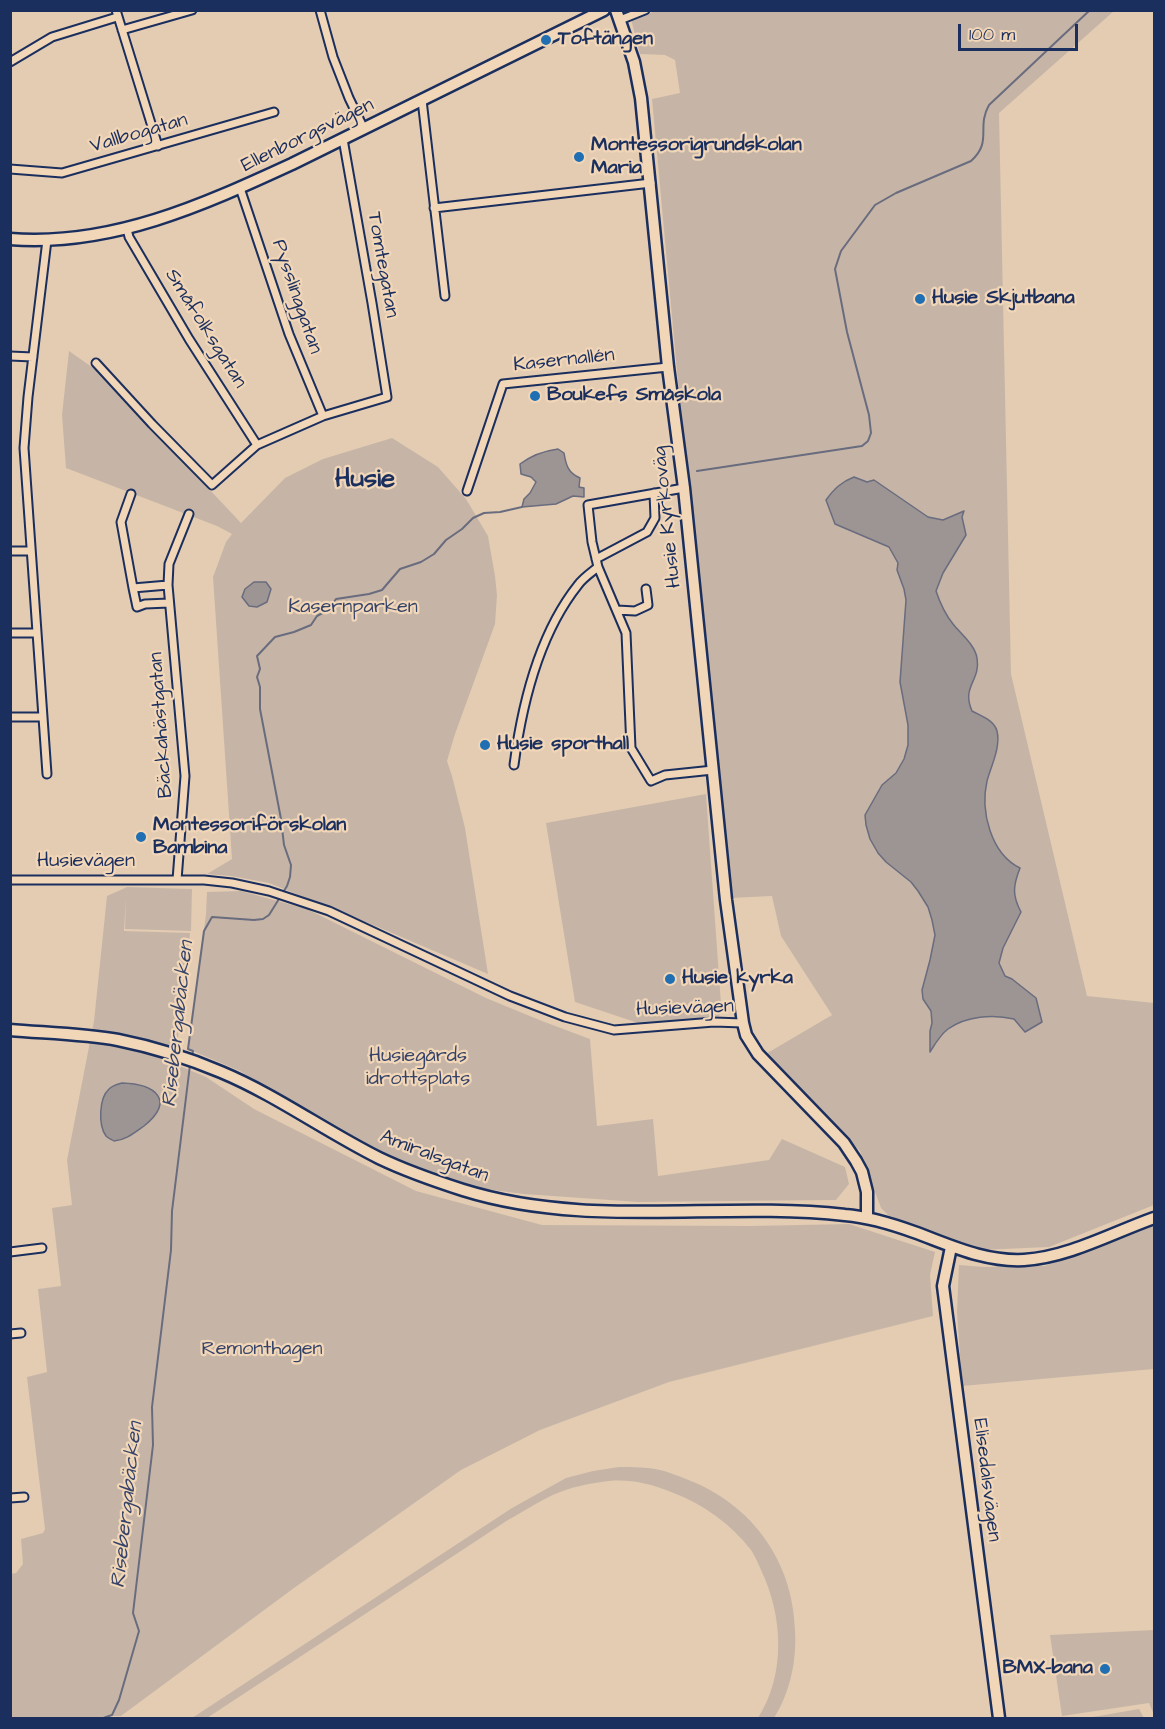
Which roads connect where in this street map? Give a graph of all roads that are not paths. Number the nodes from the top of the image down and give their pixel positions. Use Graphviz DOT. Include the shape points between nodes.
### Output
graph roads {
  1 [pos="192,10"];
  2 [pos="320,10"];
  3 [pos="604,10"];
  4 [pos="645,10"];
  5 [pos="117,14"];
  6 [pos="618,15"];
  7 [pos="122,30"];
  8 [pos="10,62"];
  9 [pos="422,100"];
  10 [pos="274,112"];
  11 [pos="364,129"];
  12 [pos="343,140"];
  13 [pos="158,146"];
  14 [pos="10,169"];
  15 [pos="651,183"];
  16 [pos="240,188"];
  17 [pos="434,208"];
  18 [pos="127,229"];
  19 [pos="10,239"];
  20 [pos="47,240"];
  21 [pos="446,296"];
  22 [pos="10,356"];
  23 [pos="33,357"];
  24 [pos="96,363"];
  25 [pos="668,367"];
  26 [pos="323,416"];
  27 [pos="257,445"];
  28 [pos="684,488"];
  29 [pos="467,491"];
  30 [pos="654,493"];
  31 [pos="131,494"];
  32 [pos="189,514"];
  33 [pos="10,551"];
  34 [pos="31,551"];
  35 [pos="597,563"];
  36 [pos="168,585"];
  37 [pos="133,588"];
  38 [pos="646,589"];
  39 [pos="169,603"];
  40 [pos="617,610"];
  41 [pos="10,633"];
  42 [pos="37,633"];
  43 [pos="10,717"];
  44 [pos="44,717"];
  45 [pos="514,765"];
  46 [pos="713,770"];
  47 [pos="47,774"];
  48 [pos="10,880"];
  49 [pos="177,880"];
  50 [pos="742,1023"];
  51 [pos="10,1030"];
  52 [pos="867,1218"];
  53 [pos="1155,1218"];
  54 [pos="951,1247"];
  55 [pos="42,1248"];
  56 [pos="10,1252"];
  57 [pos="21,1333"];
  58 [pos="10,1335"];
  59 [pos="24,1497"];
  60 [pos="10,1498"];
  61 [pos="999,1719"];
  1 -- 7 [label="street"];
  2 -- 11 [label="street" via="339,73"];
  3 -- 9 [label="street, Ellenborgsvägen"];
  4 -- 6 [label="street"];
  5 -- 7 [label="street"];
  5 -- 8 [label="street" via="52,37"];
  6 -- 15 [label="street, Husie Kyrkoväg" via="639,82"];
  7 -- 13 [label="street"];
  9 -- 11 [label="street, Ellenborgsvägen"];
  9 -- 17 [label="street"];
  10 -- 13 [label="street, Vallbogatan"];
  11 -- 12 [label="street, Ellenborgsvägen"];
  12 -- 16 [label="street, Ellenborgsvägen"];
  12 -- 26 [label="street, Tomtegatan" via="387,397"];
  13 -- 14 [label="street, Vallbogatan" via="62,172"];
  15 -- 17 [label="street"];
  15 -- 25 [label="street, Husie Kyrkoväg"];
  16 -- 18 [label="street, Ellenborgsvägen"];
  16 -- 26 [label="street, Pysslinggatan"];
  17 -- 21 [label="street"];
  18 -- 20 [label="street, Ellenborgsvägen"];
  18 -- 27 [label="street, Småfolksgatan" via="189,339"];
  19 -- 20 [label="street, Ellenborgsvägen"];
  20 -- 23 [label="street"];
  22 -- 23 [label="street"];
  23 -- 34 [label="street" via="24,448"];
  24 -- 27 [label="street" via="212,485"];
  25 -- 28 [label="street, Husie Kyrkoväg"];
  25 -- 29 [label="street, Kasernallén" via="503,384"];
  26 -- 27 [label="street"];
  28 -- 30 [label="street"];
  28 -- 46 [label="street, Husie Kyrkoväg"];
  30 -- 35 [label="street" via="655,519 647,531"];
  30 -- 35 [label="street" via="588,505"];
  31 -- 37 [label="street" via="121,522"];
  32 -- 36 [label="street, Bäckahästgatan" via="169,564"];
  33 -- 34 [label="street"];
  34 -- 42 [label="street"];
  35 -- 40 [label="street"];
  35 -- 45 [label="street" via="560,613 540,653"];
  36 -- 37 [label="street"];
  36 -- 39 [label="street, Bäckahästgatan"];
  37 -- 39 [label="street" via="136,607"];
  38 -- 40 [label="street" via="648,605 635,611"];
  39 -- 49 [label="street, Bäckahästgatan" via="185,776"];
  40 -- 46 [label="street" via="626,633 631,747 651,781 665,775"];
  41 -- 42 [label="street"];
  42 -- 44 [label="street"];
  43 -- 44 [label="street"];
  44 -- 47 [label="street"];
  46 -- 50 [label="street, Husie Kyrkoväg"];
  48 -- 49 [label="street, Husievägen"];
  49 -- 50 [label="street, Husievägen" via="232,883 294,898 490,987 565,1017 614,1030"];
  50 -- 52 [label="street, Husievägen" via="758,1054 844,1143 856,1161 867,1192"];
  51 -- 52 [label="street, Amiralsgatan" via="116,1040 201,1064 242,1082 379,1158 465,1191 498,1199 604,1213 790,1212"];
  52 -- 54 [label="street"];
  53 -- 54 [label="street" via="1070,1251 1035,1259 1002,1259"];
  54 -- 61 [label="street, Elisedalsvägen" via="943,1286"];
  55 -- 56 [label="street"];
  57 -- 58 [label="street"];
  59 -- 60 [label="street"];
}
